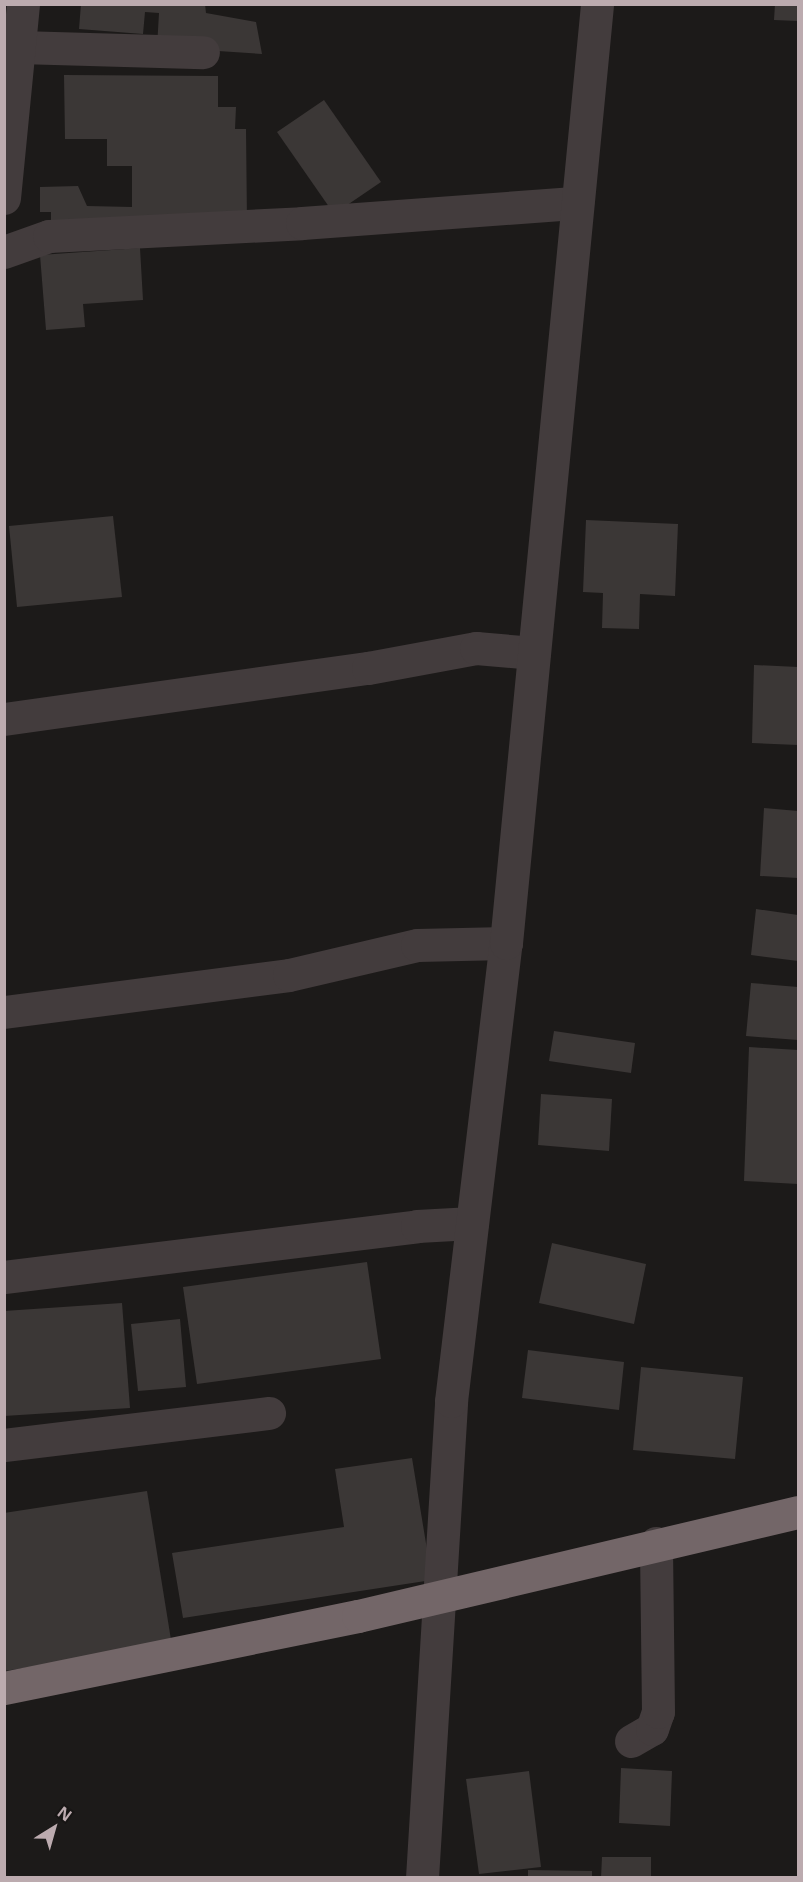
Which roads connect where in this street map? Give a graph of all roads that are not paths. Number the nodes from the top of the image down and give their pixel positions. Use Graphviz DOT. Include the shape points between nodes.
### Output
graph roads {
  1 [pos="23,4"];
  2 [pos="597,4"];
  3 [pos="19,47"];
  4 [pos="203,52"];
  5 [pos="4,198"];
  6 [pos="577,203"];
  7 [pos="4,252"];
  8 [pos="506,650"];
  9 [pos="4,719"];
  10 [pos="476,942"];
  11 [pos="4,1012"];
  12 [pos="462,1225"];
  13 [pos="4,1277"];
  14 [pos="269,1413"];
  15 [pos="4,1445"];
  16 [pos="798,1512"];
  17 [pos="656,1544"];
  18 [pos="428,1599"];
  19 [pos="4,1688"];
  20 [pos="631,1741"];
  21 [pos="422,1878"];
  1 -- 3 [label="street"];
  2 -- 6 [label="street"];
  3 -- 4 [label="street"];
  3 -- 5 [label="street"];
  6 -- 7 [label="street" via="49,236"];
  6 -- 8 [label="street"];
  8 -- 9 [label="street"];
  8 -- 10 [label="street"];
  10 -- 11 [label="street" via="289,975"];
  10 -- 12 [label="street"];
  12 -- 13 [label="street" via="417,1226"];
  12 -- 18 [label="street" via="451,1401"];
  14 -- 15 [label="street"];
  16 -- 17 [label="highway"];
  17 -- 18 [label="highway"];
  17 -- 20 [label="street" via="658,1712 652,1730"];
  18 -- 19 [label="highway"];
  18 -- 21 [label="street"];
}
